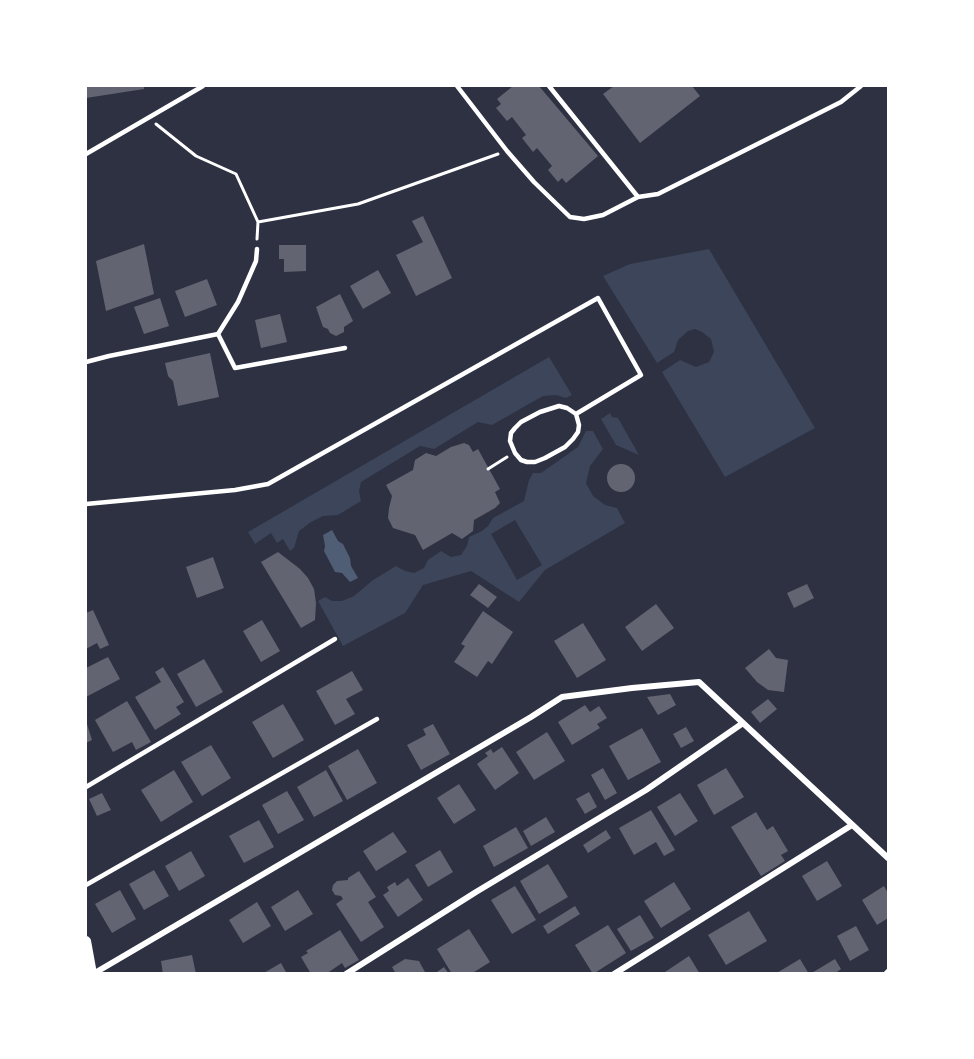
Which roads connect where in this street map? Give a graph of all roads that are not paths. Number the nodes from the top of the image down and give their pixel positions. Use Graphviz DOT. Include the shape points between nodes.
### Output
graph roads {
  1 [pos="203,86"];
  2 [pos="457,86"];
  3 [pos="549,86"];
  4 [pos="861,86"];
  5 [pos="86,154"];
  6 [pos="638,197"];
  7 [pos="257,249"];
  8 [pos="218,334"];
  9 [pos="345,348"];
  10 [pos="86,362"];
  11 [pos="576,414"];
  12 [pos="86,504"];
  13 [pos="335,639"];
  14 [pos="377,719"];
  15 [pos="743,723"];
  16 [pos="86,787"];
  17 [pos="852,825"];
  18 [pos="888,858"];
  19 [pos="86,885"];
  20 [pos="86,940"];
  21 [pos="93,974"];
  22 [pos="346,974"];
  23 [pos="614,974"];
  1 -- 5 [label="lane"];
  2 -- 6 [label="lane" via="507,151 570,218 603,215"];
  3 -- 6 [label="lane"];
  4 -- 6 [label="lane" via="841,102 679,184 658,194"];
  7 -- 8 [label="lane" via="256,261 238,302"];
  8 -- 9 [label="lane" via="235,368"];
  8 -- 10 [label="lane"];
  11 -- 11 [label="lane" via="559,406 521,422 511,433 515,453 521,460 535,462 565,447 578,432"];
  11 -- 12 [label="lane" via="641,375 598,298 268,484"];
  13 -- 16 [label="lane"];
  14 -- 19 [label="lane"];
  15 -- 17 [label="street"];
  15 -- 21 [label="street" via="699,682 562,697"];
  15 -- 22 [label="street" via="637,795"];
  17 -- 18 [label="street"];
  17 -- 23 [label="street"];
  20 -- 21 [label="street"];
}
